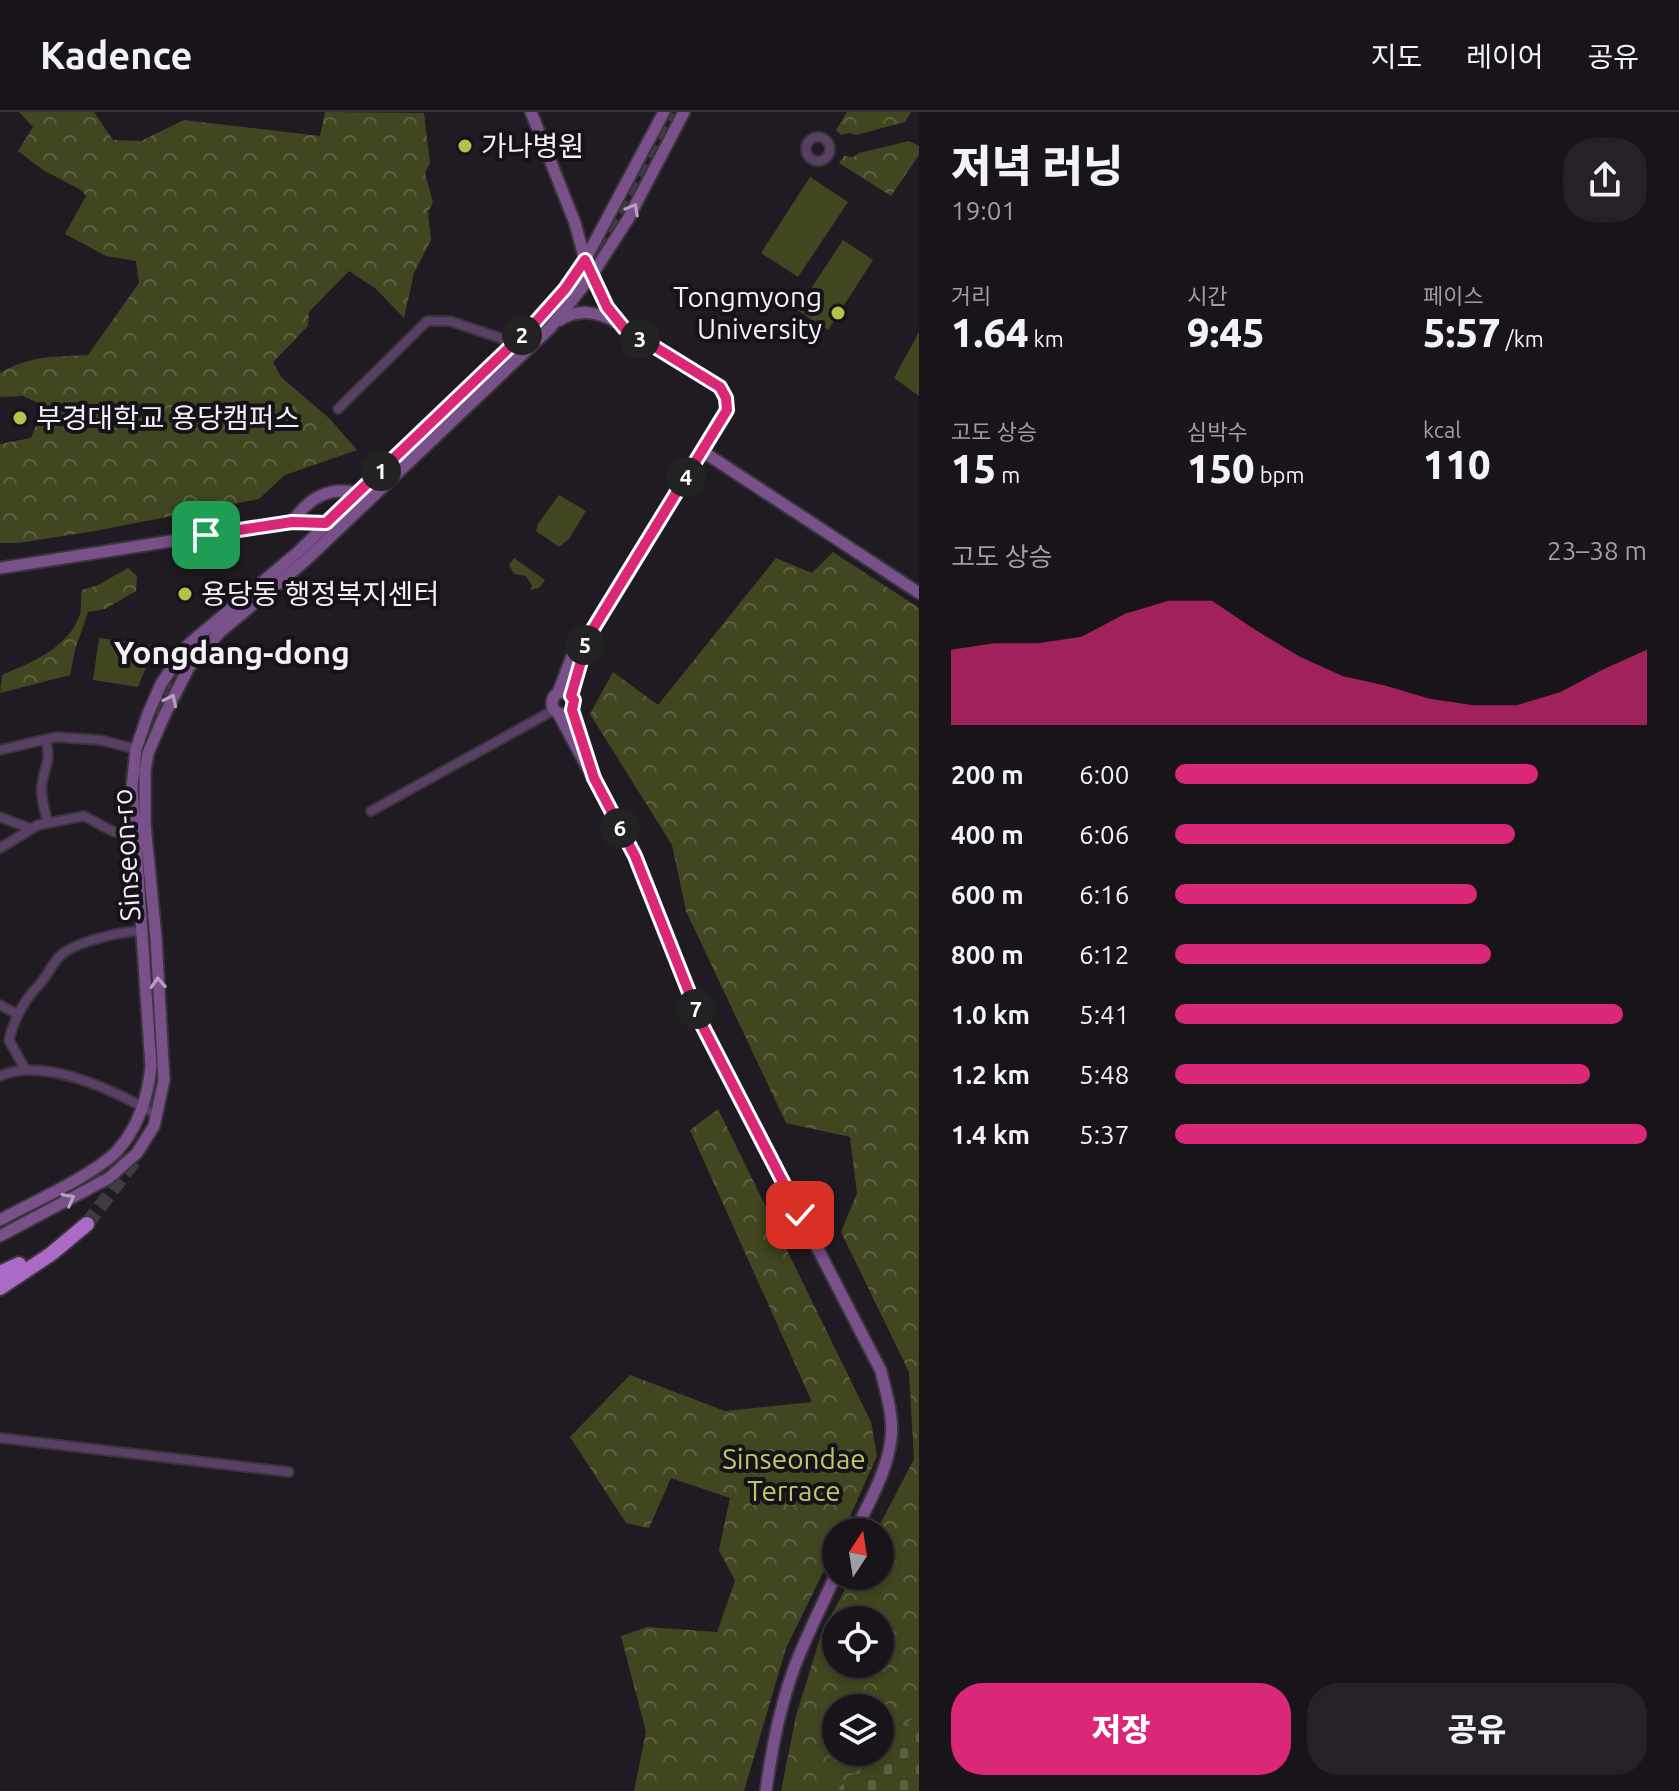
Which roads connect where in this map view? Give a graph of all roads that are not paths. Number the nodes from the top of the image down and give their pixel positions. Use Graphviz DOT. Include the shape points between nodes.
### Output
graph roads {
  1 [pos="531,112"];
  2 [pos="664,112"];
  3 [pos="684,112"];
  4 [pos="585,260"];
  5 [pos="592,275"];
  6 [pos="618,323"];
  7 [pos="550,328"];
  8 [pos="515,343"];
  9 [pos="338,409"];
  10 [pos="702,451"];
  11 [pos="358,493"];
  12 [pos="292,522"];
  13 [pos="326,523"];
  14 [pos="0,568"];
  15 [pos="919,593"];
  16 [pos="588,637"];
  17 [pos="558,693"];
  18 [pos="571,696"];
  19 [pos="572,710"];
  20 [pos="556,712"];
  21 [pos="46,740"];
  22 [pos="136,749"];
  23 [pos="0,750"];
  24 [pos="139,772"];
  25 [pos="594,778"];
  26 [pos="371,811"];
  27 [pos="0,817"];
  28 [pos="48,823"];
  29 [pos="32,829"];
  30 [pos="133,833"];
  31 [pos="0,848"];
  32 [pos="142,931"];
  33 [pos="0,1005"];
  34 [pos="17,1014"];
  35 [pos="25,1069"];
  36 [pos="0,1076"];
  37 [pos="142,1106"];
  38 [pos="157,1115"];
  39 [pos="0,1220"];
  40 [pos="0,1236"];
  41 [pos="0,1275"];
  42 [pos="0,1288"];
  43 [pos="0,1438"];
  44 [pos="289,1472"];
  45 [pos="861,1518"];
  46 [pos="829,1590"];
  47 [pos="766,1791"];
  1 -- 4 [label="main road"];
  2 -- 4 [label="main road, Sinseon-ro"];
  5 -- 3 [label="main road, Sinseon-ro, one-way"];
  4 -- 5 [label="main road"];
  4 -- 8 [label="main road, Sinseon-ro"];
  5 -- 6 [label="main road"];
  5 -- 7 [label="main road, Sinseon-ro"];
  6 -- 7 [label="main road" via="586,311"];
  6 -- 10 [label="main road" via="720,387 727,410"];
  24 -- 7 [label="main road, Sinseon-ro, one-way" via="195,658"];
  8 -- 9 [label="street" via="450,321 427,321"];
  8 -- 11 [label="main road, Sinseon-ro"];
  10 -- 15 [label="main road"];
  10 -- 16 [label="main road"];
  11 -- 12 [label="main road" via="329,491 308,503"];
  11 -- 13 [label="main road, Sinseon-ro"];
  12 -- 13 [label="main road"];
  12 -- 14 [label="main road"];
  13 -- 22 [label="main road, Sinseon-ro" via="188,645 161,684"];
  16 -- 17 [label="main road" via="573,654"];
  16 -- 18 [label="main road"];
  17 -- 18 [label="main road"];
  17 -- 20 [label="main road" via="552,701"];
  18 -- 19 [label="main road"];
  19 -- 20 [label="main road"];
  19 -- 25 [label="main road"];
  20 -- 25 [label="main road"];
  20 -- 26 [label="street"];
  21 -- 22 [label="street" via="100,740"];
  21 -- 23 [label="street"];
  21 -- 28 [label="street" via="50,763 41,797"];
  22 -- 24 [label="main road, Sinseon-ro"];
  24 -- 30 [label="main road, Sinseon-ro"];
  38 -- 24 [label="main road, Sinseon-ro, one-way" via="164,1080"];
  25 -- 45 [label="main road" via="635,856 702,1025 881,1371 892,1437"];
  27 -- 29 [label="street"];
  28 -- 29 [label="street"];
  28 -- 30 [label="street" via="84,816 114,832"];
  29 -- 31 [label="street"];
  30 -- 32 [label="main road, Sinseon-ro"];
  32 -- 34 [label="street" via="112,935 62,954"];
  32 -- 37 [label="main road, Sinseon-ro" via="151,1066"];
  33 -- 34 [label="street"];
  34 -- 35 [label="street" via="9,1040"];
  35 -- 36 [label="street"];
  35 -- 37 [label="street" via="87,1082"];
  37 -- 38 [label="street"];
  37 -- 39 [label="main road, Sinseon-ro" via="134,1126 102,1163"];
  40 -- 38 [label="main road, Sinseon-ro, one-way" via="109,1178 146,1142"];
  41 -- 42 [label="highway" via="83,1221 51,1254"];
  43 -- 44 [label="street"];
  46 -- 47 [label="main road" via="795,1667"];
}
